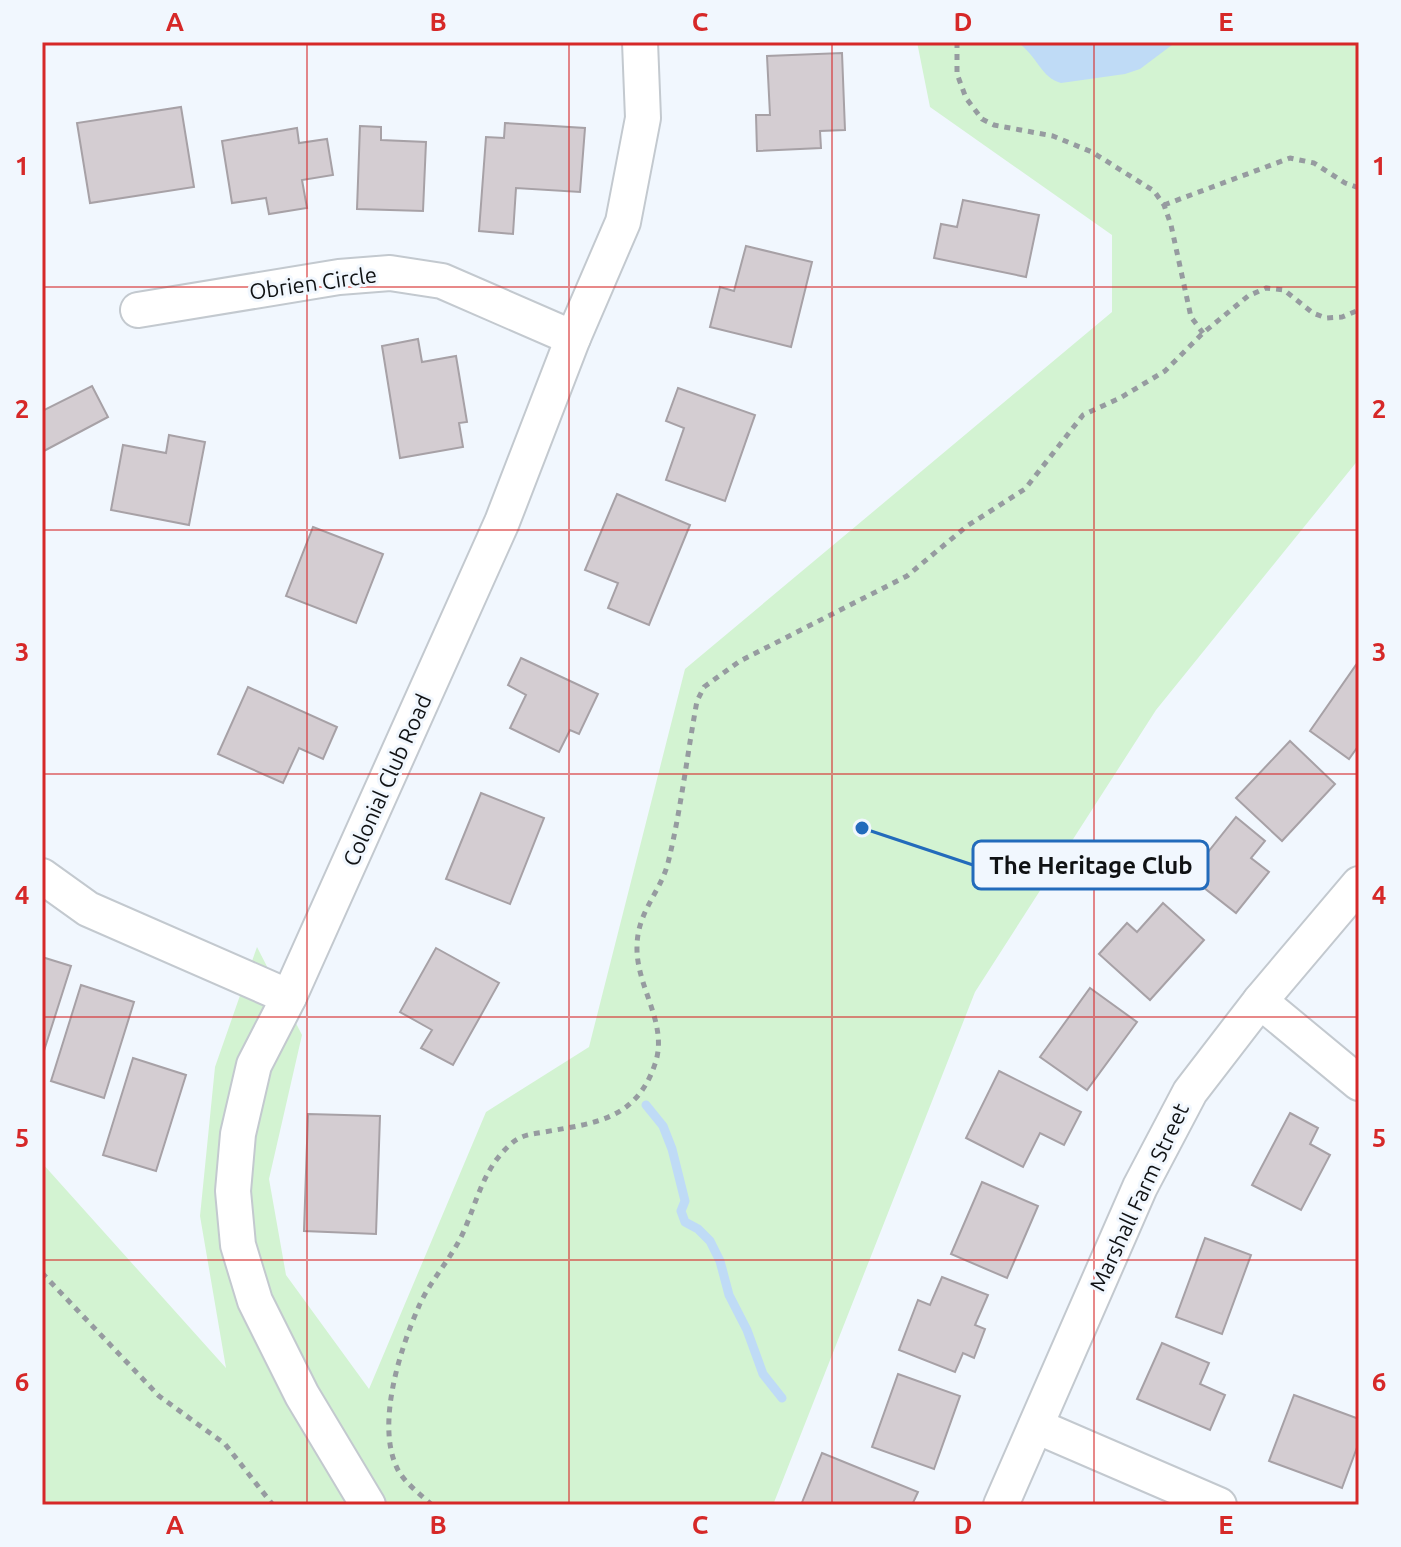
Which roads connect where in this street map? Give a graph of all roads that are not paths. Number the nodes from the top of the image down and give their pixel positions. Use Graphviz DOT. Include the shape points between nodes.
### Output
graph roads {
  1 [pos="640,42"];
  2 [pos="138,310"];
  3 [pos="573,338"];
  4 [pos="42,876"];
  5 [pos="1359,884"];
  6 [pos="289,997"];
  7 [pos="1260,1001"];
  8 [pos="1359,1083"];
  9 [pos="1036,1426"];
  10 [pos="368,1505"];
  11 [pos="1001,1505"];
  12 [pos="1219,1505"];
  1 -- 3 [label="street, Colonial Club Road" via="643,118 624,217"];
  2 -- 3 [label="street, Obrien Circle" via="390,273 442,281"];
  3 -- 6 [label="street, Colonial Club Road" via="502,522"];
  4 -- 6 [label="street" via="88,909"];
  5 -- 7 [label="street, Marshall Farm Street"];
  6 -- 10 [label="street, Colonial Club Road" via="254,1065 238,1134 233,1191 238,1245 255,1301 302,1395"];
  7 -- 8 [label="street"];
  7 -- 9 [label="street, Marshall Farm Street" via="1183,1105 1140,1187"];
  9 -- 11 [label="street, Marshall Farm Street"];
  9 -- 12 [label="street"];
}
